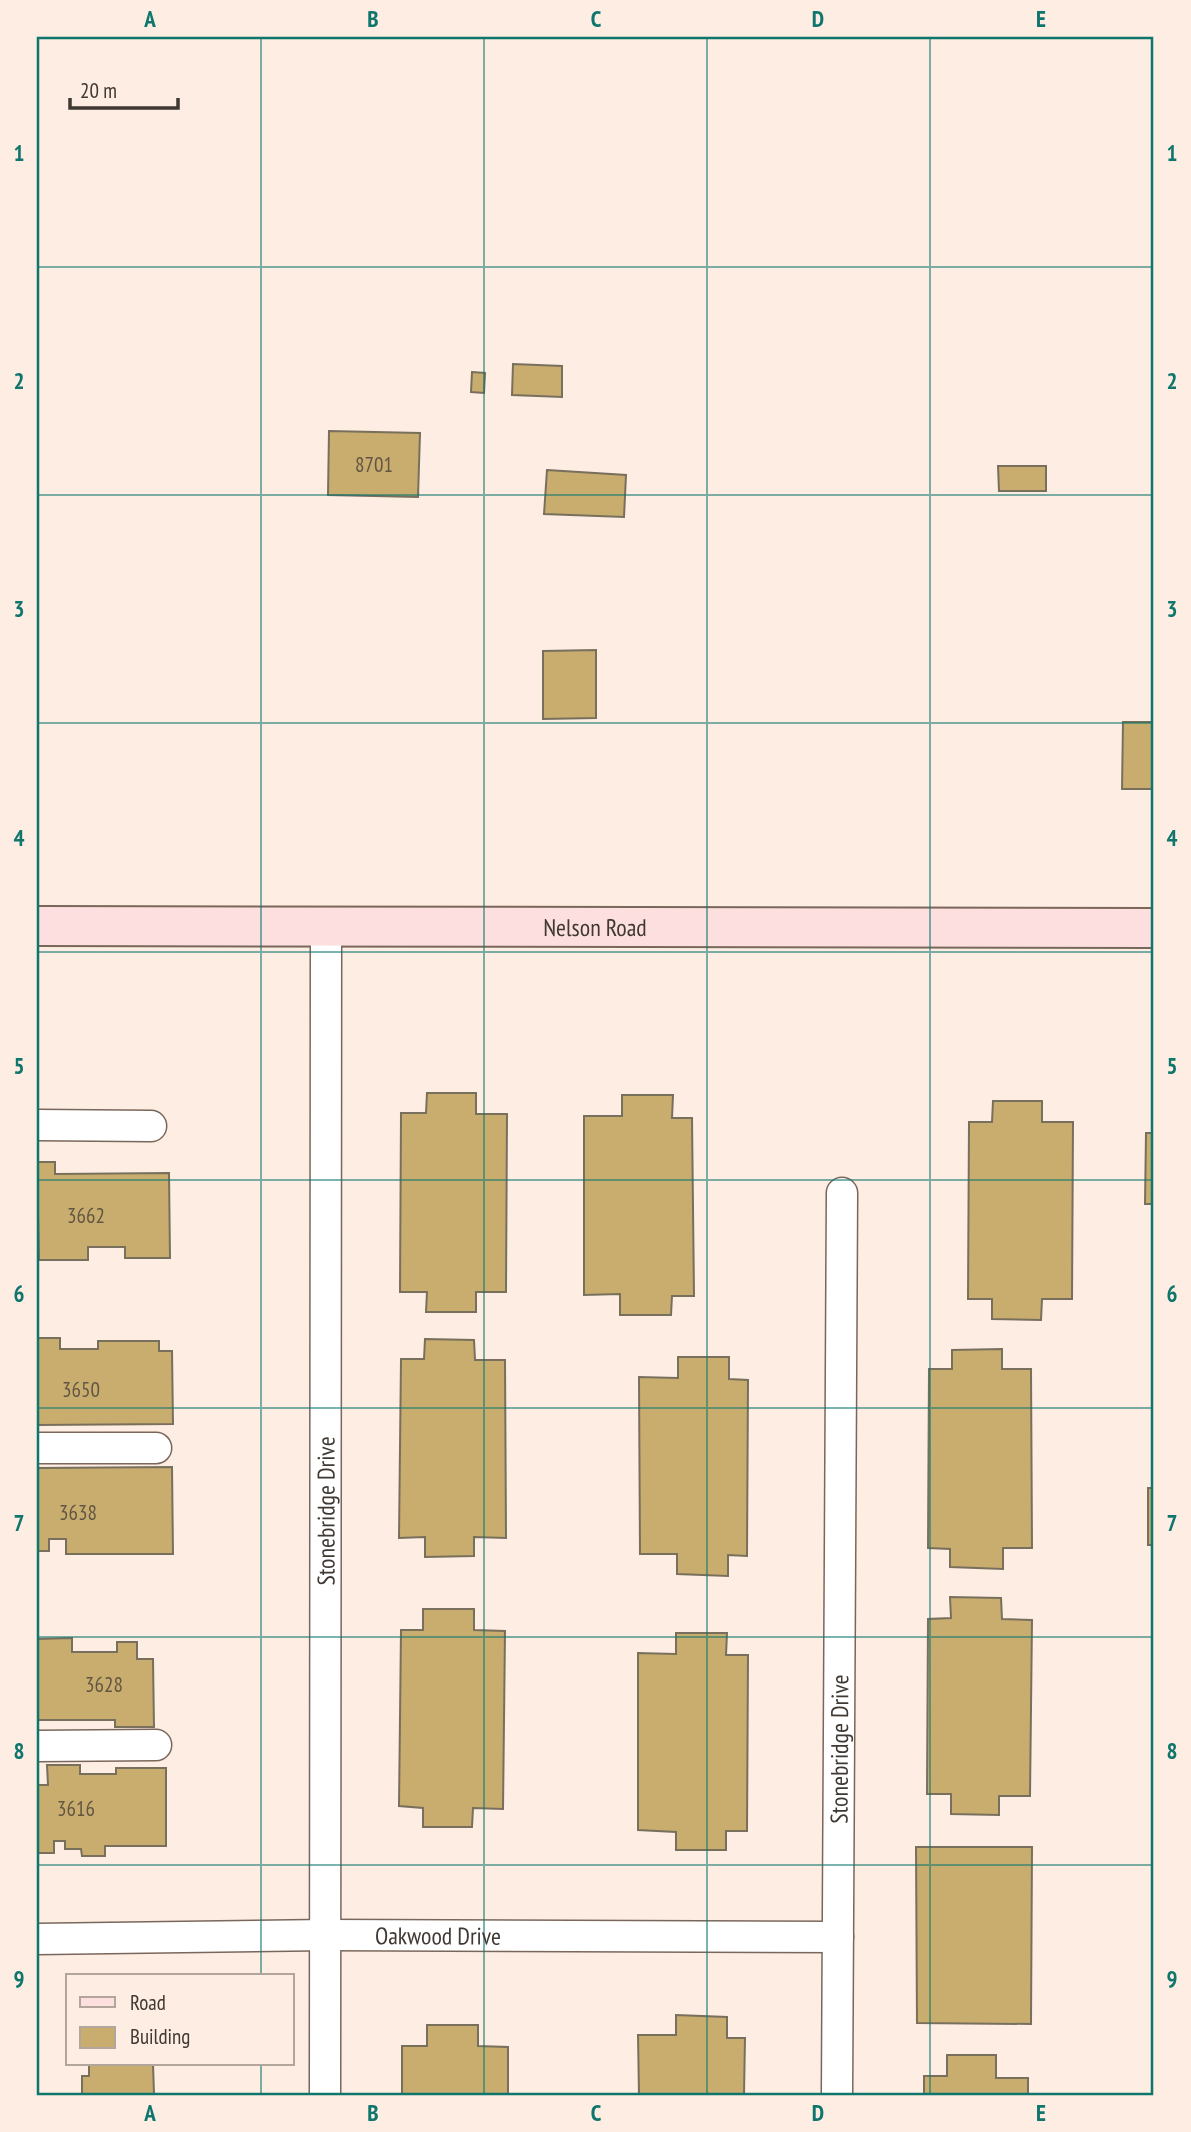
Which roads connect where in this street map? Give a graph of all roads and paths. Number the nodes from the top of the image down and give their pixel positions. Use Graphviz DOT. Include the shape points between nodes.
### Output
graph roads {
  1 [pos="37,926"];
  2 [pos="326,926"];
  3 [pos="1154,928"];
  4 [pos="37,1125"];
  5 [pos="151,1126"];
  6 [pos="842,1193"];
  7 [pos="37,1448"];
  8 [pos="156,1448"];
  9 [pos="156,1745"];
  10 [pos="37,1746"];
  11 [pos="327,1935"];
  12 [pos="838,1937"];
  13 [pos="37,1939"];
  14 [pos="326,2095"];
  15 [pos="837,2095"];
  1 -- 2 [label="main road, Nelson Road"];
  2 -- 3 [label="main road, Nelson Road"];
  2 -- 11 [label="street, Stonebridge Drive"];
  4 -- 5 [label="street"];
  6 -- 12 [label="street, Stonebridge Drive"];
  7 -- 8 [label="street"];
  9 -- 10 [label="street"];
  11 -- 12 [label="street, Oakwood Drive"];
  11 -- 13 [label="street, Oakwood Drive"];
  11 -- 14 [label="street, Stonebridge Drive"];
  12 -- 15 [label="street, Stonebridge Drive"];
}
